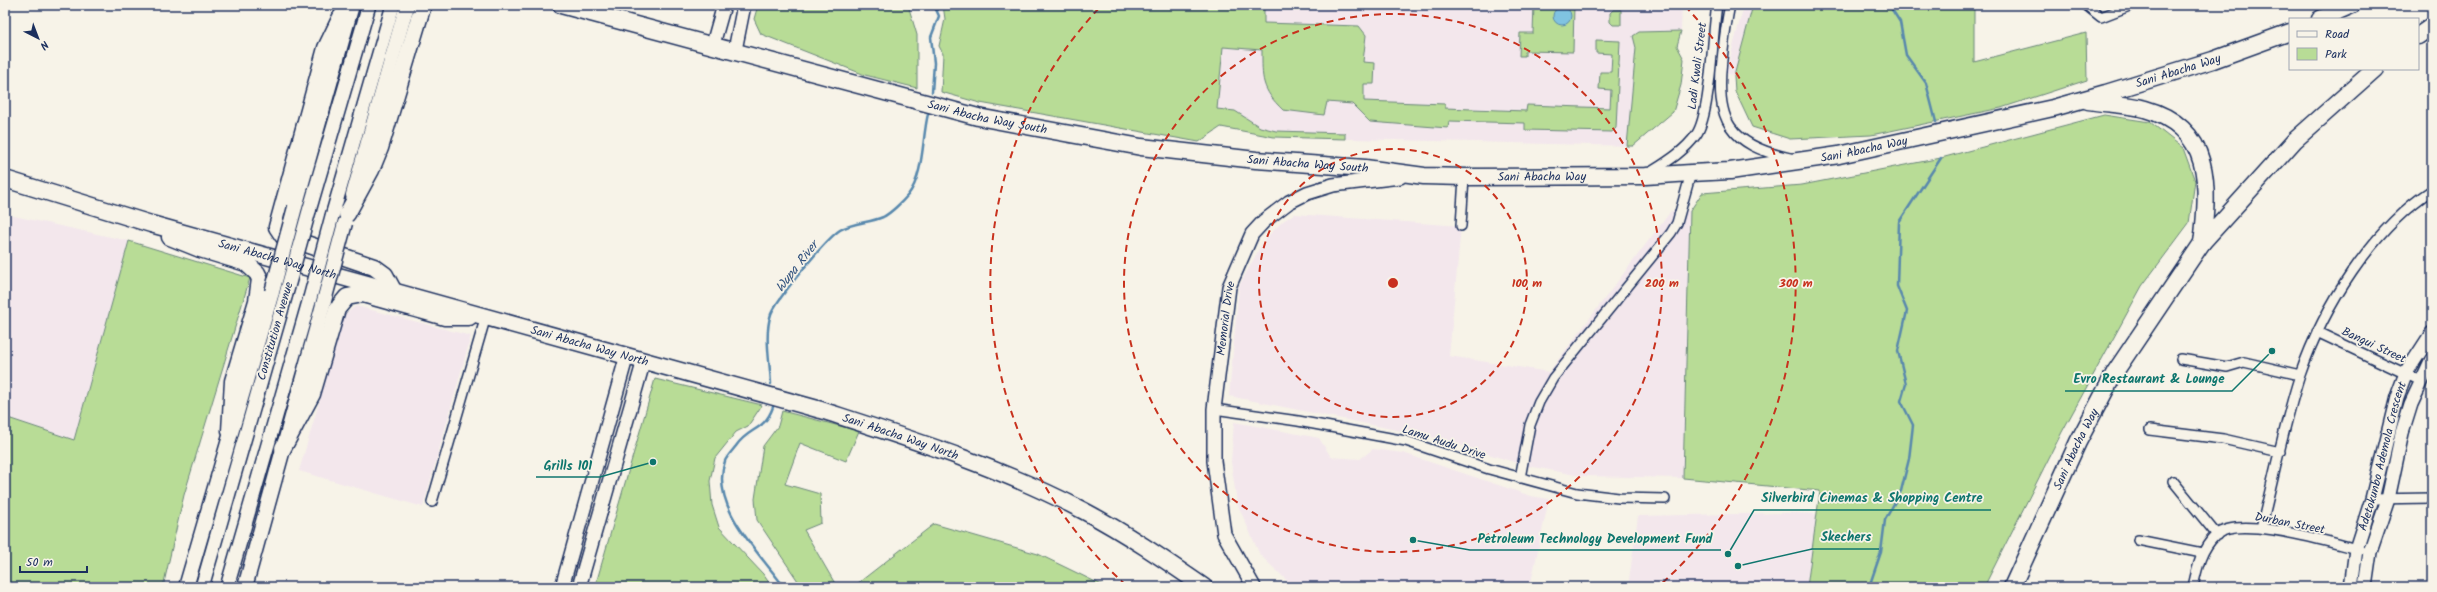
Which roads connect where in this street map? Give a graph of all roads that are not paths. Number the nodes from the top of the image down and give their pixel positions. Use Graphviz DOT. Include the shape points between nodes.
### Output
graph roads {
  1 [pos="351,5"];
  2 [pos="369,5"];
  3 [pos="423,5"];
  4 [pos="724,5"];
  5 [pos="744,5"];
  6 [pos="1717,5"];
  7 [pos="1730,5"];
  8 [pos="2086,5"];
  9 [pos="2132,5"];
  10 [pos="2352,5"];
  11 [pos="392,6"];
  12 [pos="565,6"];
  13 [pos="406,9"];
  14 [pos="2322,18"];
  15 [pos="2432,26"];
  16 [pos="2289,32"];
  17 [pos="2419,35"];
  18 [pos="713,44"];
  19 [pos="735,50"];
  20 [pos="2374,70"];
  21 [pos="2079,100"];
  22 [pos="1801,160"];
  23 [pos="1691,173"];
  24 [pos="1424,176"];
  25 [pos="1646,176"];
  26 [pos="1464,177"];
  27 [pos="5,179"];
  28 [pos="2432,190"];
  29 [pos="341,218"];
  30 [pos="151,224"];
  31 [pos="1461,226"];
  32 [pos="2202,242"];
  33 [pos="393,290"];
  34 [pos="486,316"];
  35 [pos="2317,332"];
  36 [pos="2432,333"];
  37 [pos="627,355"];
  38 [pos="2181,359"];
  39 [pos="2432,359"];
  40 [pos="644,360"];
  41 [pos="244,364"];
  42 [pos="2406,374"];
  43 [pos="2300,375"];
  44 [pos="310,378"];
  45 [pos="2421,381"];
  46 [pos="1214,409"];
  47 [pos="2150,430"];
  48 [pos="230,431"];
  49 [pos="283,448"];
  50 [pos="2280,452"];
  51 [pos="1520,478"];
  52 [pos="2173,481"];
  53 [pos="2432,498"];
  54 [pos="1665,499"];
  55 [pos="2372,499"];
  56 [pos="2388,499"];
  57 [pos="432,502"];
  58 [pos="2260,528"];
  59 [pos="2217,535"];
  60 [pos="2138,540"];
  61 [pos="2356,549"];
  62 [pos="2370,552"];
  63 [pos="2202,553"];
  64 [pos="186,587"];
  65 [pos="202,587"];
  66 [pos="227,587"];
  67 [pos="245,587"];
  68 [pos="562,587"];
  69 [pos="579,587"];
  70 [pos="1204,587"];
  71 [pos="1254,587"];
  72 [pos="2012,587"];
  73 [pos="2193,587"];
  74 [pos="2351,587"];
  75 [pos="2365,587"];
  1 -- 33 [label="highway" via="341,16 326,48 277,227 283,236 374,267 384,275"];
  1 -- 41 [label="main road, Constitution Avenue, bridge" via="272,292"];
  2 -- 65 [label="main road, Constitution Avenue, bridge"];
  3 -- 29 [label="highway" via="380,148 368,175"];
  4 -- 18 [label="main road"];
  5 -- 19 [label="main road"];
  6 -- 25 [label="street, Ladi Kwali Street" via="1706,100 1699,130 1672,158"];
  7 -- 22 [label="street, Ladi Kwali Street" via="1719,80 1719,100 1724,115 1734,132 1750,146"];
  8 -- 9 [label="street" via="2101,17"];
  10 -- 14 [label="highway"];
  11 -- 29 [label="main road, Constitution Avenue"];
  12 -- 18 [label="highway, Sani Abacha Way South"];
  13 -- 29 [label="main road, Constitution Avenue"];
  15 -- 17 [label="highway"];
  16 -- 21 [label="highway, Sani Abacha Way" via="2213,60"];
  18 -- 19 [label="highway, Sani Abacha Way South"];
  19 -- 24 [label="highway, Sani Abacha Way South" via="978,117 1141,147"];
  20 -- 32 [label="highway, Sani Abacha Way" via="2295,140"];
  21 -- 22 [label="highway, Sani Abacha Way" via="1839,155"];
  21 -- 32 [label="highway" via="2145,109 2161,115 2188,136 2204,165 2207,184"];
  22 -- 23 [label="highway, Sani Abacha Way"];
  23 -- 25 [label="highway, Sani Abacha Way"];
  23 -- 51 [label="street" via="1671,233 1552,378 1530,425"];
  24 -- 26 [label="highway, Sani Abacha Way"];
  24 -- 46 [label="main road, Memorial Drive" via="1370,179 1332,185 1307,193 1275,212 1252,234 1229,287"];
  25 -- 26 [label="highway, Sani Abacha Way"];
  26 -- 31 [label="street"];
  27 -- 30 [label="highway, Sani Abacha Way North"];
  28 -- 35 [label="street" via="2400,215 2369,250 2346,282"];
  29 -- 44 [label="main road, Constitution Avenue, bridge"];
  29 -- 66 [label="main road, Constitution Avenue, bridge" via="310,298"];
  30 -- 33 [label="highway, Sani Abacha Way North"];
  30 -- 41 [label="highway" via="173,239 241,261 257,273 260,286"];
  32 -- 72 [label="highway, Sani Abacha Way" via="2115,372 2078,442"];
  33 -- 34 [label="highway, Sani Abacha Way North"];
  34 -- 37 [label="highway, Sani Abacha Way North"];
  34 -- 44 [label="highway" via="445,317 363,294 347,297 337,309"];
  34 -- 57 [label="street"];
  35 -- 42 [label="street, Bangui Street"];
  35 -- 43 [label="street"];
  36 -- 42 [label="main road, Adetokunbo Ademola Crescent"];
  37 -- 40 [label="highway, Sani Abacha Way North"];
  37 -- 68 [label="main road"];
  38 -- 43 [label="street" via="2227,367 2244,362"];
  39 -- 45 [label="main road, Adetokunbo Ademola Crescent"];
  40 -- 69 [label="main road"];
  40 -- 70 [label="highway, Sani Abacha Way North" via="821,410 967,459 1014,478 1083,511"];
  41 -- 48 [label="highway" via="231,402"];
  42 -- 45 [label="street, Bangui Street"];
  42 -- 55 [label="main road, Adetokunbo Ademola Crescent" via="2388,430"];
  43 -- 50 [label="street"];
  44 -- 49 [label="highway" via="304,411"];
  45 -- 56 [label="main road, Adetokunbo Ademola Crescent" via="2402,433"];
  46 -- 51 [label="street, Lamu Audu Drive" via="1406,441"];
  46 -- 71 [label="main road, Memorial Drive" via="1214,461 1224,534"];
  47 -- 50 [label="street" via="2223,439"];
  48 -- 64 [label="main road"];
  49 -- 67 [label="main road"];
  50 -- 58 [label="street"];
  51 -- 54 [label="street, Lamu Audu Drive" via="1577,493 1619,498"];
  52 -- 59 [label="street"];
  53 -- 56 [label="street"];
  55 -- 56 [label="street"];
  55 -- 61 [label="main road, Adetokunbo Ademola Crescent"];
  56 -- 62 [label="main road, Adetokunbo Ademola Crescent"];
  58 -- 59 [label="street, Durban Street" via="2227,529"];
  58 -- 61 [label="street, Durban Street"];
  59 -- 63 [label="street"];
  60 -- 63 [label="street"];
  61 -- 62 [label="street, Durban Street"];
  61 -- 74 [label="main road, Adetokunbo Ademola Crescent"];
  62 -- 75 [label="main road, Adetokunbo Ademola Crescent"];
  63 -- 73 [label="street"];
}
